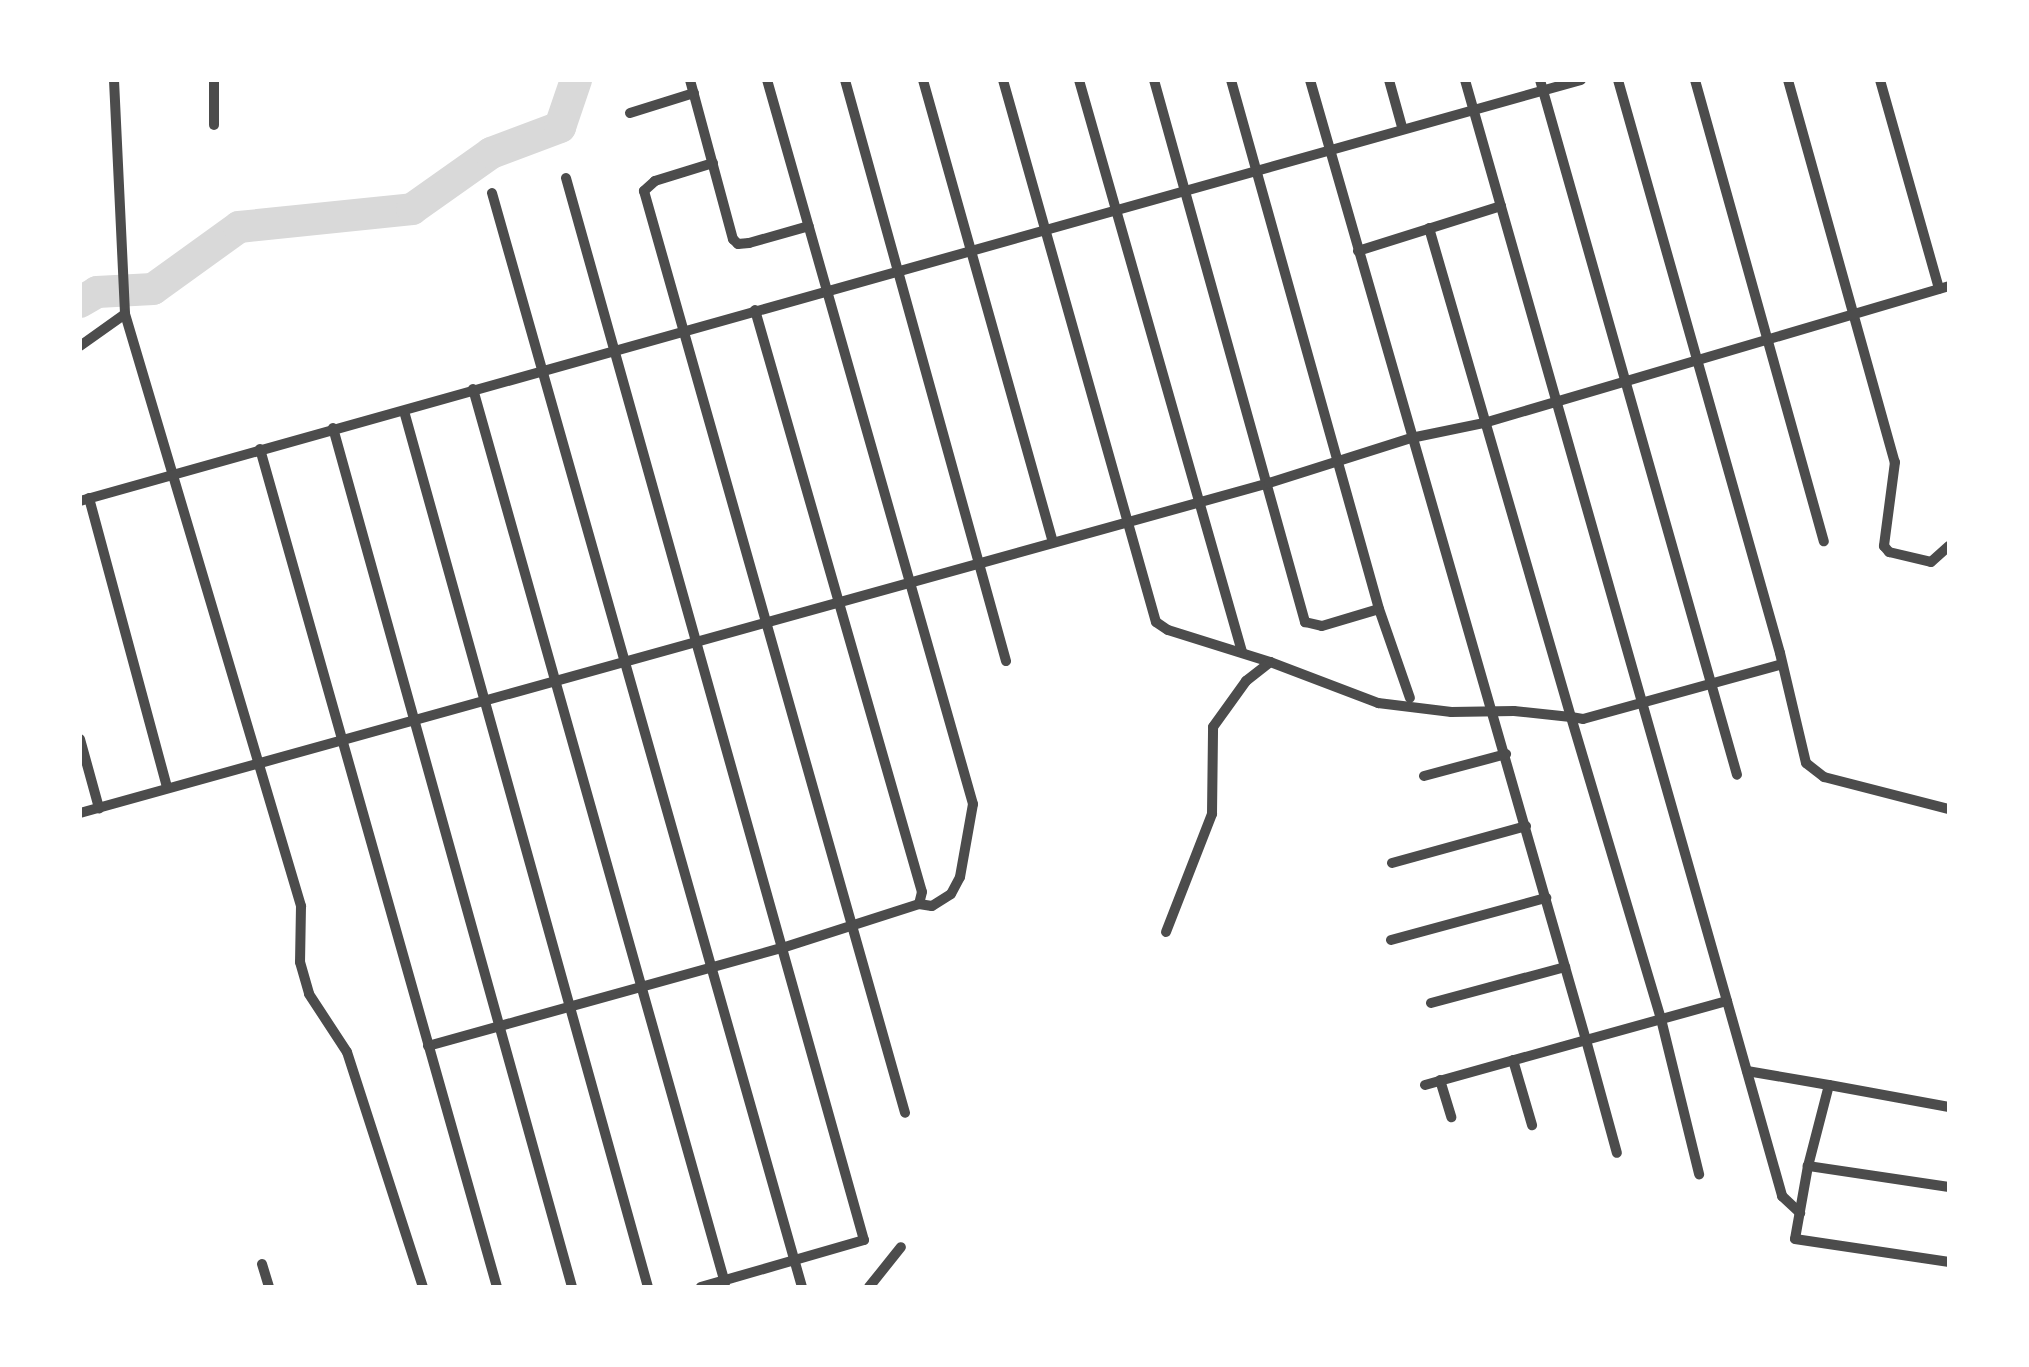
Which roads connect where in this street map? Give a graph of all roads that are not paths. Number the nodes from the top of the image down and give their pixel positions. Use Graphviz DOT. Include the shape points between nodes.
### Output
graph roads {
  1 [pos="114,80"];
  2 [pos="214,80"];
  3 [pos="690,80"];
  4 [pos="767,80"];
  5 [pos="844,80"];
  6 [pos="923,80"];
  7 [pos="1002,80"];
  8 [pos="1078,80"];
  9 [pos="1154,80"];
  10 [pos="1231,80"];
  11 [pos="1310,80"];
  12 [pos="1389,80"];
  13 [pos="1465,80"];
  14 [pos="1581,80"];
  15 [pos="1618,80"];
  16 [pos="1695,80"];
  17 [pos="1788,80"];
  18 [pos="1880,80"];
  19 [pos="1541,85"];
  20 [pos="694,93"];
  21 [pos="1473,108"];
  22 [pos="630,113"];
  23 [pos="214,124"];
  24 [pos="1402,127"];
  25 [pos="1330,150"];
  26 [pos="713,163"];
  27 [pos="1256,171"];
  28 [pos="566,178"];
  29 [pos="1186,189"];
  30 [pos="492,192"];
  31 [pos="1501,206"];
  32 [pos="1116,212"];
  33 [pos="809,226"];
  34 [pos="1429,228"];
  35 [pos="1046,232"];
  36 [pos="971,250"];
  37 [pos="1358,251"];
  38 [pos="897,272"];
  39 [pos="1944,288"];
  40 [pos="828,290"];
  41 [pos="125,310"];
  42 [pos="755,310"];
  43 [pos="1855,316"];
  44 [pos="686,329"];
  45 [pos="1766,339"];
  46 [pos="80,346"];
  47 [pos="615,351"];
  48 [pos="1698,361"];
  49 [pos="544,370"];
  50 [pos="1626,380"];
  51 [pos="474,389"];
  52 [pos="1556,402"];
  53 [pos="404,411"];
  54 [pos="1484,423"];
  55 [pos="333,428"];
  56 [pos="1411,438"];
  57 [pos="260,449"];
  58 [pos="1338,463"];
  59 [pos="172,474"];
  60 [pos="1269,483"];
  61 [pos="85,500"];
  62 [pos="1196,503"];
  63 [pos="1127,523"];
  64 [pos="1824,541"];
  65 [pos="1052,542"];
  66 [pos="1949,546"];
  67 [pos="981,564"];
  68 [pos="910,581"];
  69 [pos="837,601"];
  70 [pos="1380,608"];
  71 [pos="768,622"];
  72 [pos="696,641"];
  73 [pos="1242,652"];
  74 [pos="624,661"];
  75 [pos="1006,661"];
  76 [pos="1270,662"];
  77 [pos="1782,664"];
  78 [pos="555,680"];
  79 [pos="1710,684"];
  80 [pos="1410,698"];
  81 [pos="484,700"];
  82 [pos="1642,703"];
  83 [pos="1495,714"];
  84 [pos="1571,717"];
  85 [pos="415,720"];
  86 [pos="80,739"];
  87 [pos="341,740"];
  88 [pos="1506,754"];
  89 [pos="256,766"];
  90 [pos="1738,775"];
  91 [pos="1424,776"];
  92 [pos="167,788"];
  93 [pos="100,808"];
  94 [pos="1949,809"];
  95 [pos="80,813"];
  96 [pos="1526,826"];
  97 [pos="1392,863"];
  98 [pos="1546,898"];
  99 [pos="919,904"];
  100 [pos="852,927"];
  101 [pos="1166,932"];
  102 [pos="1390,940"];
  103 [pos="782,948"];
  104 [pos="712,966"];
  105 [pos="1565,967"];
  106 [pos="640,987"];
  107 [pos="1728,1001"];
  108 [pos="1431,1003"];
  109 [pos="570,1006"];
  110 [pos="1661,1020"];
  111 [pos="500,1027"];
  112 [pos="1586,1040"];
  113 [pos="428,1046"];
  114 [pos="1513,1060"];
  115 [pos="1747,1070"];
  116 [pos="1440,1080"];
  117 [pos="1424,1085"];
  118 [pos="1828,1085"];
  119 [pos="1949,1107"];
  120 [pos="905,1113"];
  121 [pos="1451,1117"];
  122 [pos="1532,1125"];
  123 [pos="1617,1153"];
  124 [pos="1808,1166"];
  125 [pos="1699,1174"];
  126 [pos="1949,1186"];
  127 [pos="1800,1212"];
  128 [pos="901,1247"];
  129 [pos="795,1261"];
  130 [pos="1949,1262"];
  131 [pos="262,1264"];
  132 [pos="725,1284"];
  133 [pos="269,1287"];
  134 [pos="423,1287"];
  135 [pos="496,1287"];
  136 [pos="572,1287"];
  137 [pos="648,1287"];
  138 [pos="701,1287"];
  139 [pos="802,1287"];
  140 [pos="869,1287"];
  1 -- 41 [label="street"];
  2 -- 23 [label="street"];
  3 -- 20 [label="street"];
  4 -- 33 [label="street"];
  5 -- 38 [label="street"];
  6 -- 36 [label="street"];
  7 -- 35 [label="street"];
  8 -- 32 [label="street"];
  9 -- 29 [label="street"];
  10 -- 27 [label="street"];
  11 -- 25 [label="street"];
  12 -- 24 [label="street"];
  13 -- 21 [label="street"];
  14 -- 19 [label="street"];
  15 -- 48 [label="street"];
  16 -- 45 [label="street"];
  17 -- 43 [label="street"];
  18 -- 39 [label="street"];
  19 -- 21 [label="street"];
  19 -- 50 [label="street"];
  20 -- 22 [label="street"];
  20 -- 26 [label="street"];
  21 -- 24 [label="street"];
  21 -- 31 [label="street"];
  24 -- 25 [label="street"];
  25 -- 27 [label="street"];
  25 -- 37 [label="street"];
  26 -- 33 [label="street" via="738,244"];
  26 -- 44 [label="street" via="644,191"];
  27 -- 29 [label="street"];
  27 -- 58 [label="street"];
  28 -- 47 [label="street"];
  29 -- 32 [label="street"];
  29 -- 60 [label="street"];
  30 -- 49 [label="street"];
  31 -- 34 [label="street"];
  31 -- 52 [label="street"];
  32 -- 35 [label="street"];
  32 -- 62 [label="street"];
  33 -- 40 [label="street"];
  34 -- 37 [label="street"];
  34 -- 54 [label="street"];
  35 -- 36 [label="street"];
  35 -- 63 [label="street"];
  36 -- 38 [label="street"];
  36 -- 65 [label="street"];
  37 -- 56 [label="street"];
  38 -- 40 [label="street"];
  38 -- 67 [label="street"];
  39 -- 43 [label="street"];
  40 -- 42 [label="street"];
  40 -- 68 [label="street"];
  41 -- 46 [label="street"];
  41 -- 59 [label="street"];
  42 -- 44 [label="street"];
  42 -- 69 [label="street"];
  43 -- 45 [label="street"];
  43 -- 66 [label="street" via="1895,462 1884,546 1928,562"];
  44 -- 47 [label="street"];
  44 -- 71 [label="street"];
  45 -- 48 [label="street"];
  45 -- 64 [label="street"];
  47 -- 49 [label="street"];
  47 -- 72 [label="street"];
  48 -- 50 [label="street"];
  48 -- 77 [label="street"];
  49 -- 51 [label="street"];
  49 -- 74 [label="street"];
  50 -- 52 [label="street"];
  50 -- 79 [label="street"];
  51 -- 53 [label="street"];
  51 -- 78 [label="street"];
  52 -- 54 [label="street"];
  52 -- 82 [label="street"];
  53 -- 55 [label="street"];
  53 -- 81 [label="street"];
  54 -- 56 [label="street"];
  54 -- 84 [label="street"];
  55 -- 57 [label="street"];
  55 -- 85 [label="street"];
  56 -- 58 [label="street"];
  56 -- 83 [label="street"];
  57 -- 59 [label="street"];
  57 -- 87 [label="street"];
  58 -- 60 [label="street"];
  58 -- 70 [label="street"];
  59 -- 61 [label="street"];
  59 -- 89 [label="street"];
  60 -- 62 [label="street"];
  60 -- 70 [label="street" via="1305,622 1322,626"];
  61 -- 92 [label="street"];
  62 -- 63 [label="street"];
  62 -- 73 [label="street"];
  63 -- 65 [label="street"];
  63 -- 73 [label="street" via="1159,626"];
  65 -- 67 [label="street"];
  67 -- 68 [label="street"];
  67 -- 75 [label="street"];
  68 -- 69 [label="street"];
  68 -- 99 [label="street" via="973,804 963,866 951,894 932,906"];
  69 -- 71 [label="street"];
  69 -- 99 [label="street" via="922,892"];
  70 -- 80 [label="street"];
  71 -- 72 [label="street"];
  71 -- 100 [label="street"];
  72 -- 74 [label="street"];
  72 -- 103 [label="street"];
  73 -- 76 [label="street"];
  74 -- 78 [label="street"];
  74 -- 104 [label="street"];
  76 -- 83 [label="street" via="1378,703"];
  76 -- 101 [label="street" via="1246,681 1213,727 1212,814"];
  77 -- 79 [label="street"];
  77 -- 94 [label="street" via="1806,763 1824,777"];
  78 -- 81 [label="street"];
  78 -- 106 [label="street"];
  79 -- 82 [label="street"];
  79 -- 90 [label="street"];
  81 -- 85 [label="street"];
  81 -- 109 [label="street"];
  82 -- 84 [label="street"];
  82 -- 107 [label="street"];
  83 -- 84 [label="street"];
  83 -- 88 [label="street"];
  84 -- 110 [label="street"];
  85 -- 87 [label="street"];
  85 -- 111 [label="street"];
  86 -- 93 [label="street"];
  87 -- 89 [label="street"];
  87 -- 113 [label="street"];
  88 -- 91 [label="street"];
  88 -- 96 [label="street"];
  89 -- 92 [label="street"];
  89 -- 134 [label="street" via="301,906 300,962 309,994 347,1052"];
  92 -- 93 [label="street"];
  93 -- 95 [label="street"];
  96 -- 97 [label="street"];
  96 -- 98 [label="street"];
  98 -- 102 [label="street"];
  98 -- 105 [label="street"];
  99 -- 100 [label="street"];
  100 -- 103 [label="street"];
  100 -- 120 [label="street"];
  103 -- 104 [label="street"];
  103 -- 129 [label="street" via="864,1240"];
  104 -- 106 [label="street"];
  104 -- 129 [label="street"];
  105 -- 108 [label="street"];
  105 -- 112 [label="street"];
  106 -- 109 [label="street"];
  106 -- 132 [label="street"];
  107 -- 110 [label="street"];
  107 -- 115 [label="street"];
  109 -- 111 [label="street"];
  109 -- 137 [label="street"];
  110 -- 112 [label="street"];
  110 -- 125 [label="street"];
  111 -- 113 [label="street"];
  111 -- 136 [label="street"];
  112 -- 114 [label="street"];
  112 -- 123 [label="street"];
  113 -- 135 [label="street"];
  114 -- 116 [label="street"];
  114 -- 122 [label="street"];
  115 -- 118 [label="street"];
  115 -- 127 [label="street" via="1782,1196"];
  116 -- 117 [label="street"];
  116 -- 121 [label="street"];
  118 -- 119 [label="street"];
  118 -- 124 [label="street"];
  124 -- 126 [label="street"];
  124 -- 127 [label="street"];
  127 -- 130 [label="street" via="1795,1239"];
  128 -- 140 [label="street"];
  129 -- 132 [label="street"];
  129 -- 139 [label="street"];
  131 -- 133 [label="street"];
  132 -- 138 [label="street"];
}
